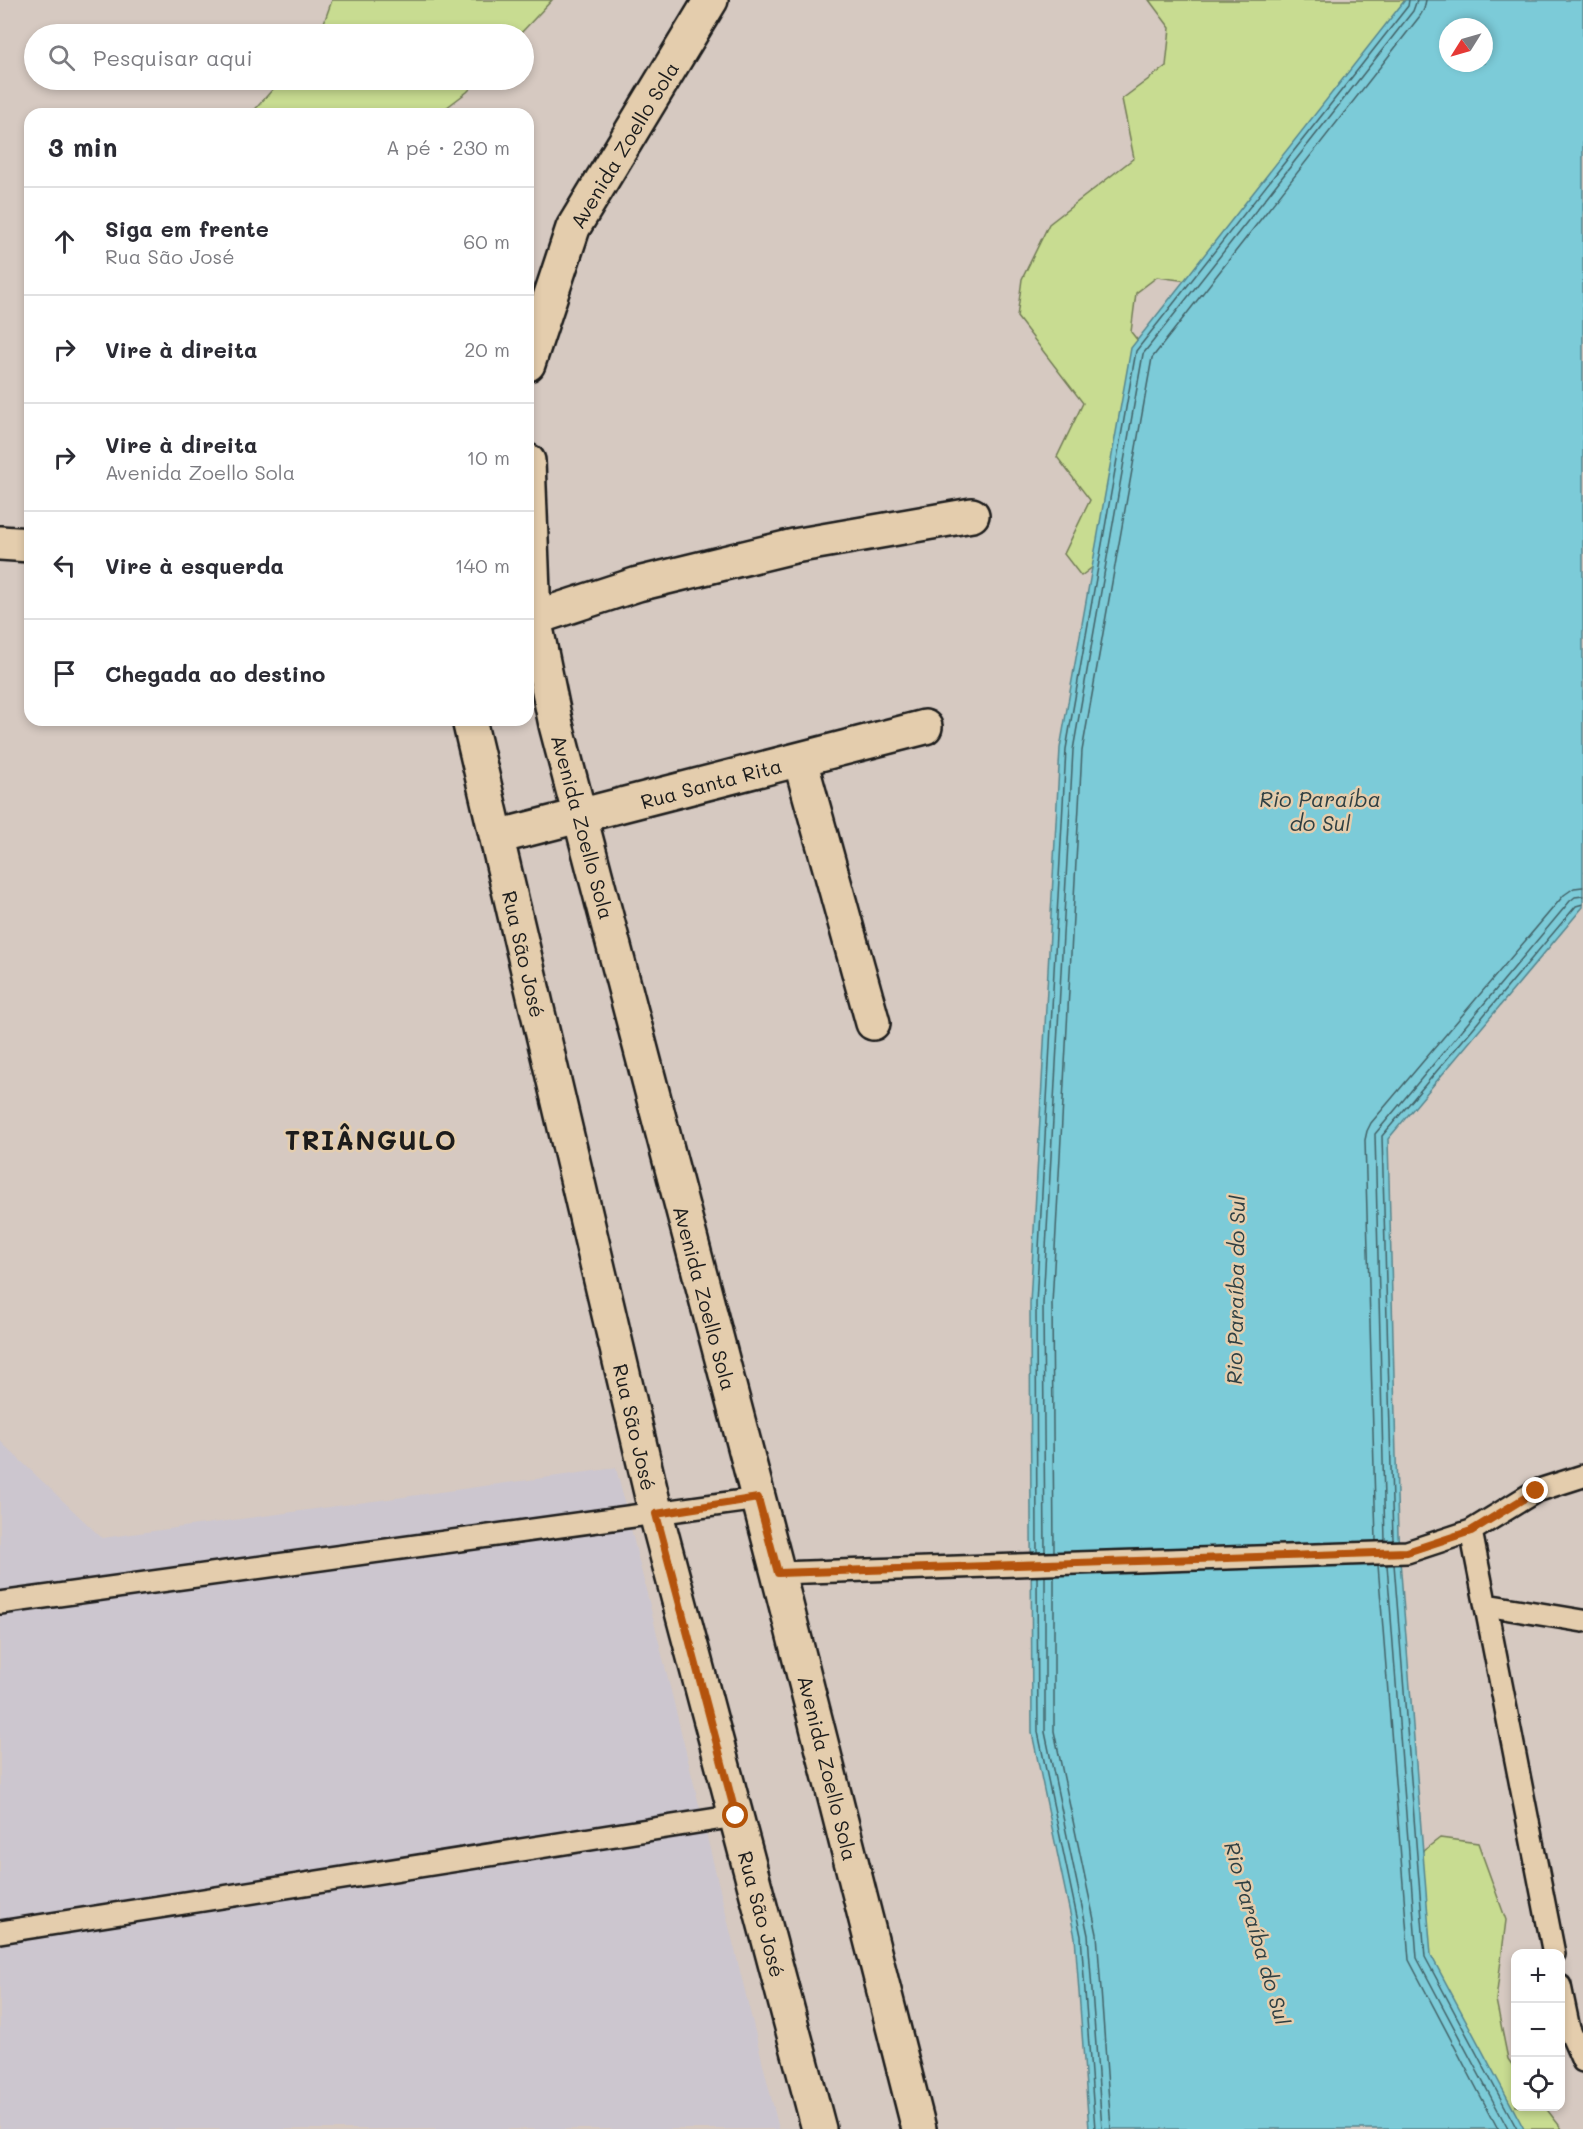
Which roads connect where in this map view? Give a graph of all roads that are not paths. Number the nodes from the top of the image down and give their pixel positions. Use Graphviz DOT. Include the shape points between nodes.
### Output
graph roads {
  1 [pos="711,0"];
  2 [pos="534,346"];
  3 [pos="972,515"];
  4 [pos="0,543"];
  5 [pos="24,545"];
  6 [pos="534,618"];
  7 [pos="470,726"];
  8 [pos="925,727"];
  9 [pos="800,760"];
  10 [pos="580,817"];
  11 [pos="497,837"];
  12 [pos="873,1023"];
  13 [pos="1583,1476"];
  14 [pos="758,1498"];
  15 [pos="656,1514"];
  16 [pos="1471,1531"];
  17 [pos="778,1573"];
  18 [pos="0,1603"];
  19 [pos="1486,1605"];
  20 [pos="1583,1621"];
  21 [pos="736,1816"];
  22 [pos="0,1932"];
  23 [pos="1553,1949"];
  24 [pos="1564,2003"];
  25 [pos="1583,2061"];
  26 [pos="819,2129"];
  27 [pos="919,2129"];
  1 -- 2 [label="street, Avenida Zoello Sola" via="573,228"];
  3 -- 6 [label="street" via="794,546 638,584"];
  4 -- 5 [label="street"];
  6 -- 10 [label="street, Avenida Zoello Sola"];
  7 -- 11 [label="street, Rua São José"];
  8 -- 9 [label="street, Rua Santa Rita"];
  9 -- 10 [label="street, Rua Santa Rita"];
  9 -- 12 [label="street"];
  10 -- 11 [label="street, Rua Santa Rita"];
  10 -- 14 [label="street, Avenida Zoello Sola"];
  11 -- 15 [label="street, Rua São José"];
  13 -- 16 [label="lane" via="1536,1491"];
  14 -- 15 [label="lane"];
  14 -- 17 [label="street, Avenida Zoello Sola"];
  15 -- 18 [label="lane"];
  15 -- 21 [label="street, Rua São José"];
  16 -- 17 [label="lane" via="1407,1552"];
  16 -- 19 [label="lane"];
  17 -- 27 [label="street, Avenida Zoello Sola"];
  19 -- 20 [label="lane"];
  19 -- 23 [label="lane"];
  21 -- 22 [label="lane"];
  21 -- 26 [label="street, Rua São José"];
  24 -- 25 [label="lane" via="1569,2029"];
}
